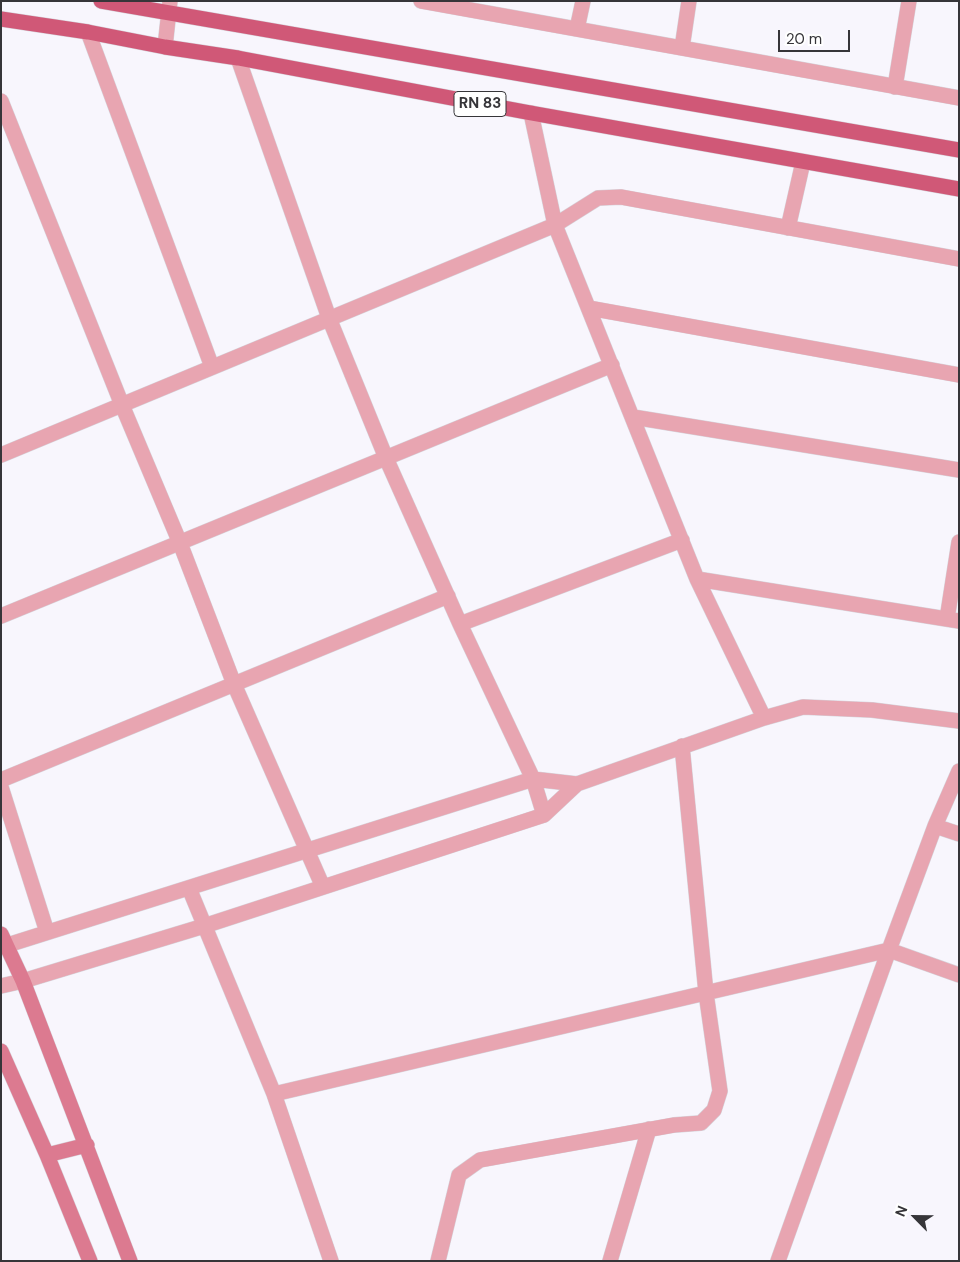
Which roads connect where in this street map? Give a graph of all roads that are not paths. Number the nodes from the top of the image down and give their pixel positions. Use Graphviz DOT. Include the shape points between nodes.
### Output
graph roads {
  1 [pos="101,1"];
  2 [pos="421,1"];
  3 [pos="582,1"];
  4 [pos="689,1"];
  5 [pos="909,1"];
  6 [pos="169,7"];
  7 [pos="1,19"];
  8 [pos="578,30"];
  9 [pos="88,32"];
  10 [pos="165,47"];
  11 [pos="682,48"];
  12 [pos="238,58"];
  13 [pos="895,87"];
  14 [pos="959,98"];
  15 [pos="1,101"];
  16 [pos="531,113"];
  17 [pos="959,150"];
  18 [pos="803,162"];
  19 [pos="959,189"];
  20 [pos="555,225"];
  21 [pos="788,228"];
  22 [pos="959,259"];
  23 [pos="589,308"];
  24 [pos="329,318"];
  25 [pos="612,365"];
  26 [pos="212,367"];
  27 [pos="959,375"];
  28 [pos="122,405"];
  29 [pos="633,417"];
  30 [pos="1,455"];
  31 [pos="386,458"];
  32 [pos="959,470"];
  33 [pos="682,540"];
  34 [pos="959,542"];
  35 [pos="180,543"];
  36 [pos="697,579"];
  37 [pos="448,596"];
  38 [pos="1,616"];
  39 [pos="953,620"];
  40 [pos="460,624"];
  41 [pos="234,684"];
  42 [pos="764,718"];
  43 [pos="959,722"];
  44 [pos="682,746"];
  45 [pos="959,771"];
  46 [pos="533,778"];
  47 [pos="1,780"];
  48 [pos="577,784"];
  49 [pos="1,786"];
  50 [pos="544,815"];
  51 [pos="935,826"];
  52 [pos="959,834"];
  53 [pos="307,851"];
  54 [pos="323,887"];
  55 [pos="189,888"];
  56 [pos="204,926"];
  57 [pos="47,932"];
  58 [pos="3,942"];
  59 [pos="889,950"];
  60 [pos="959,975"];
  61 [pos="23,982"];
  62 [pos="1,986"];
  63 [pos="706,993"];
  64 [pos="1,1051"];
  65 [pos="274,1094"];
  66 [pos="649,1129"];
  67 [pos="86,1145"];
  68 [pos="47,1155"];
  69 [pos="90,1261"];
  70 [pos="130,1261"];
  71 [pos="331,1261"];
  72 [pos="438,1261"];
  73 [pos="610,1261"];
  74 [pos="778,1261"];
  1 -- 6 [label="main road, RN 83"];
  2 -- 8 [label="street"];
  3 -- 8 [label="street"];
  4 -- 11 [label="street"];
  5 -- 13 [label="street"];
  6 -- 10 [label="street"];
  6 -- 17 [label="main road, RN 83"];
  7 -- 9 [label="main road, RN 83"];
  8 -- 11 [label="street"];
  9 -- 10 [label="main road, RN 83"];
  9 -- 26 [label="street"];
  10 -- 12 [label="main road, RN 83"];
  11 -- 13 [label="street"];
  12 -- 16 [label="main road, RN 83"];
  12 -- 24 [label="street"];
  13 -- 14 [label="street"];
  15 -- 28 [label="street"];
  16 -- 18 [label="main road, RN 83"];
  16 -- 20 [label="street"];
  18 -- 19 [label="main road, RN 83"];
  18 -- 21 [label="street"];
  20 -- 21 [label="street" via="598,198 621,197"];
  20 -- 23 [label="street"];
  20 -- 24 [label="street"];
  21 -- 22 [label="street"];
  23 -- 25 [label="street"];
  23 -- 27 [label="street"];
  24 -- 26 [label="street"];
  24 -- 31 [label="street"];
  25 -- 29 [label="street"];
  25 -- 31 [label="street"];
  26 -- 28 [label="street"];
  28 -- 30 [label="street"];
  28 -- 35 [label="street"];
  29 -- 32 [label="street"];
  29 -- 33 [label="street"];
  31 -- 35 [label="street"];
  31 -- 37 [label="street"];
  33 -- 36 [label="street"];
  33 -- 40 [label="street"];
  34 -- 39 [label="street"];
  35 -- 38 [label="street"];
  35 -- 41 [label="street"];
  36 -- 39 [label="street"];
  36 -- 42 [label="street"];
  37 -- 40 [label="street"];
  37 -- 41 [label="street"];
  40 -- 46 [label="street"];
  41 -- 47 [label="street"];
  41 -- 53 [label="street"];
  42 -- 43 [label="street" via="804,707 872,710"];
  42 -- 44 [label="street"];
  44 -- 48 [label="street"];
  44 -- 63 [label="street"];
  45 -- 51 [label="street"];
  46 -- 48 [label="street"];
  46 -- 50 [label="street"];
  46 -- 53 [label="street"];
  48 -- 50 [label="street"];
  49 -- 57 [label="street"];
  50 -- 54 [label="street"];
  51 -- 52 [label="street"];
  51 -- 59 [label="street"];
  53 -- 54 [label="street"];
  53 -- 55 [label="street"];
  54 -- 56 [label="street"];
  55 -- 56 [label="street"];
  55 -- 57 [label="street"];
  56 -- 61 [label="street"];
  56 -- 65 [label="street"];
  57 -- 58 [label="street"];
  58 -- 61 [label="main road"];
  59 -- 60 [label="street"];
  59 -- 63 [label="street"];
  59 -- 74 [label="street"];
  61 -- 62 [label="street"];
  61 -- 67 [label="main road"];
  63 -- 65 [label="street"];
  63 -- 66 [label="street" via="720,1091 714,1110 701,1123"];
  64 -- 68 [label="main road"];
  65 -- 71 [label="street"];
  66 -- 72 [label="street" via="480,1160 459,1174"];
  66 -- 73 [label="street"];
  67 -- 68 [label="main road"];
  67 -- 70 [label="main road"];
  68 -- 69 [label="main road"];
}
